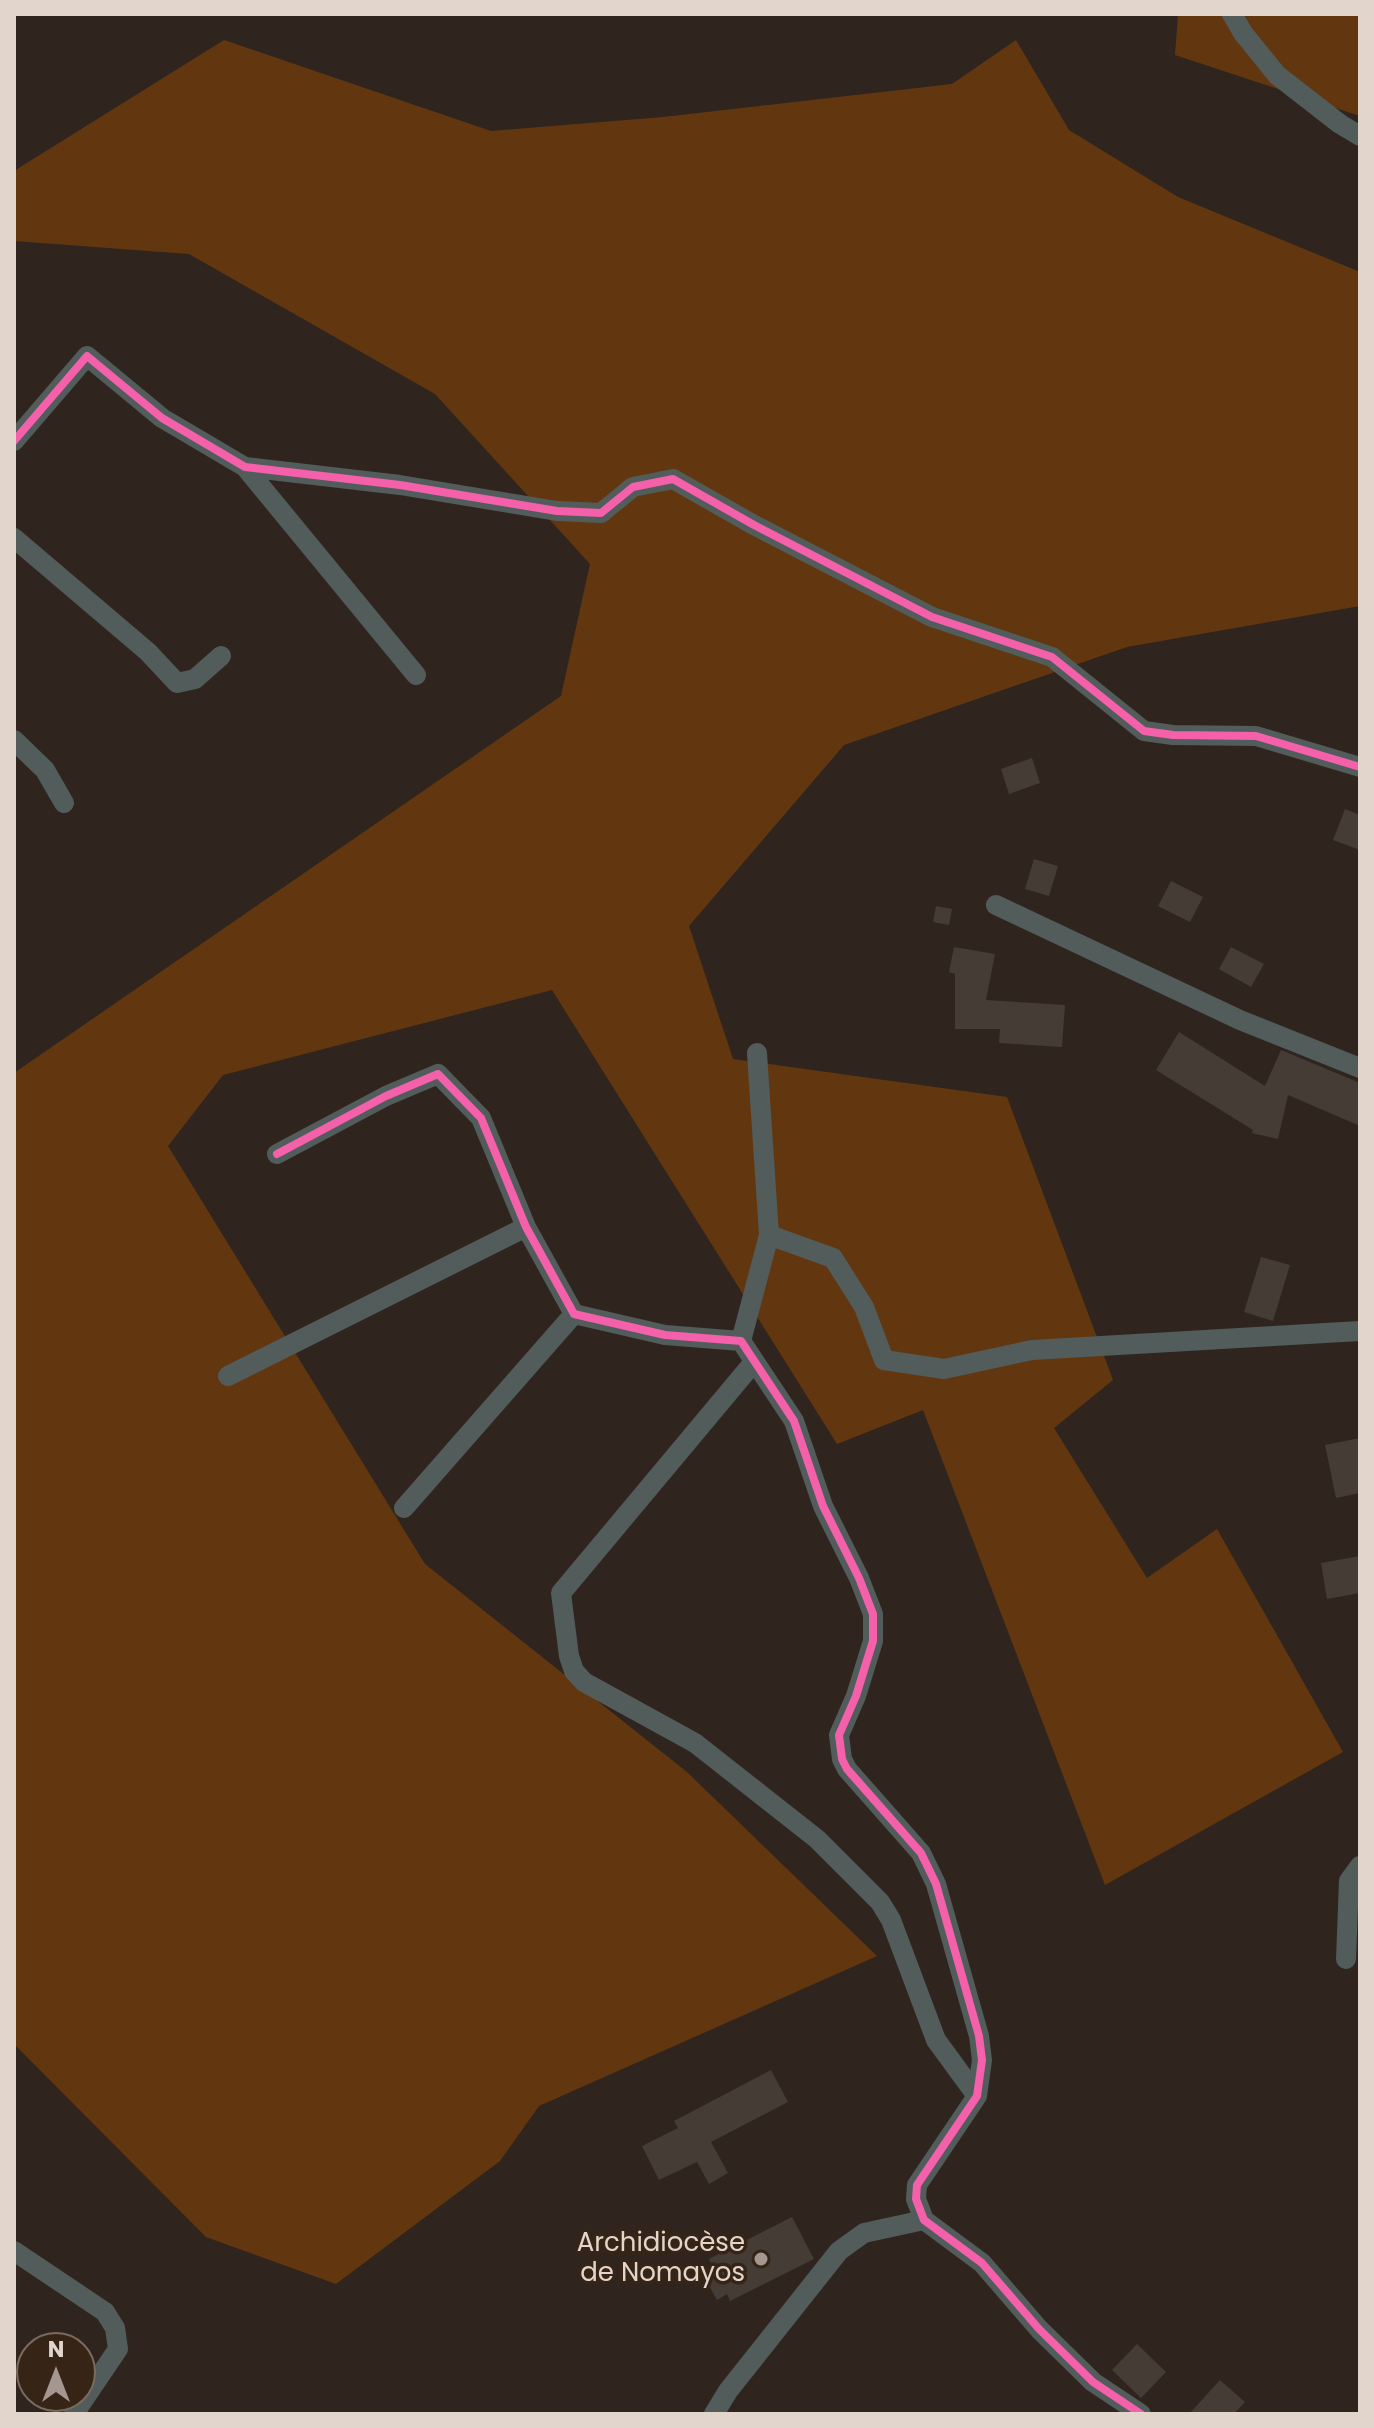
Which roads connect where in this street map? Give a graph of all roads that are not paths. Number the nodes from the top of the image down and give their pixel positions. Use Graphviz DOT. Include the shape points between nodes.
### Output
graph roads {
  1 [pos="1232,14"];
  2 [pos="1360,136"];
  3 [pos="14,441"];
  4 [pos="245,467"];
  5 [pos="14,538"];
  6 [pos="221,656"];
  7 [pos="416,675"];
  8 [pos="14,740"];
  9 [pos="1360,767"];
  10 [pos="64,803"];
  11 [pos="996,905"];
  12 [pos="757,1053"];
  13 [pos="1360,1068"];
  14 [pos="277,1154"];
  15 [pos="526,1227"];
  16 [pos="769,1235"];
  17 [pos="574,1314"];
  18 [pos="1360,1331"];
  19 [pos="741,1341"];
  20 [pos="754,1362"];
  21 [pos="228,1376"];
  22 [pos="404,1508"];
  23 [pos="1360,1866"];
  24 [pos="1346,1959"];
  25 [pos="977,2096"];
  26 [pos="924,2220"];
  27 [pos="14,2251"];
  28 [pos="74,2414"];
  29 [pos="714,2414"];
  30 [pos="1141,2414"];
  1 -- 2 [label="street" via="1277,75"];
  3 -- 4 [label="street" via="87,356 162,418"];
  4 -- 7 [label="street"];
  4 -- 9 [label="street" via="601,513 633,487 673,479 932,617 1052,657 1144,731 1256,736"];
  5 -- 6 [label="street" via="177,683 195,679"];
  8 -- 10 [label="street" via="45,770"];
  11 -- 13 [label="street" via="1240,1020"];
  12 -- 16 [label="street"];
  14 -- 15 [label="street" via="438,1074 481,1118"];
  15 -- 17 [label="street"];
  15 -- 21 [label="street"];
  16 -- 18 [label="street" via="833,1258 864,1307 884,1360 944,1369 1032,1350"];
  16 -- 19 [label="street"];
  17 -- 19 [label="street" via="665,1335"];
  17 -- 22 [label="street"];
  19 -- 20 [label="street"];
  20 -- 25 [label="street" via="794,1421 823,1506 873,1614 873,1641 839,1735 842,1759 921,1853 936,1884 979,2036"];
  20 -- 25 [label="street" via="561,1593 569,1656 584,1682 695,1743 817,1839 880,1902 936,2040"];
  23 -- 24 [label="street" via="1349,1881"];
  25 -- 26 [label="street" via="917,2185"];
  26 -- 29 [label="street" via="864,2233 839,2251"];
  26 -- 30 [label="street" via="982,2263 1093,2382"];
  27 -- 28 [label="street" via="105,2312 115,2328 118,2349"];
}
